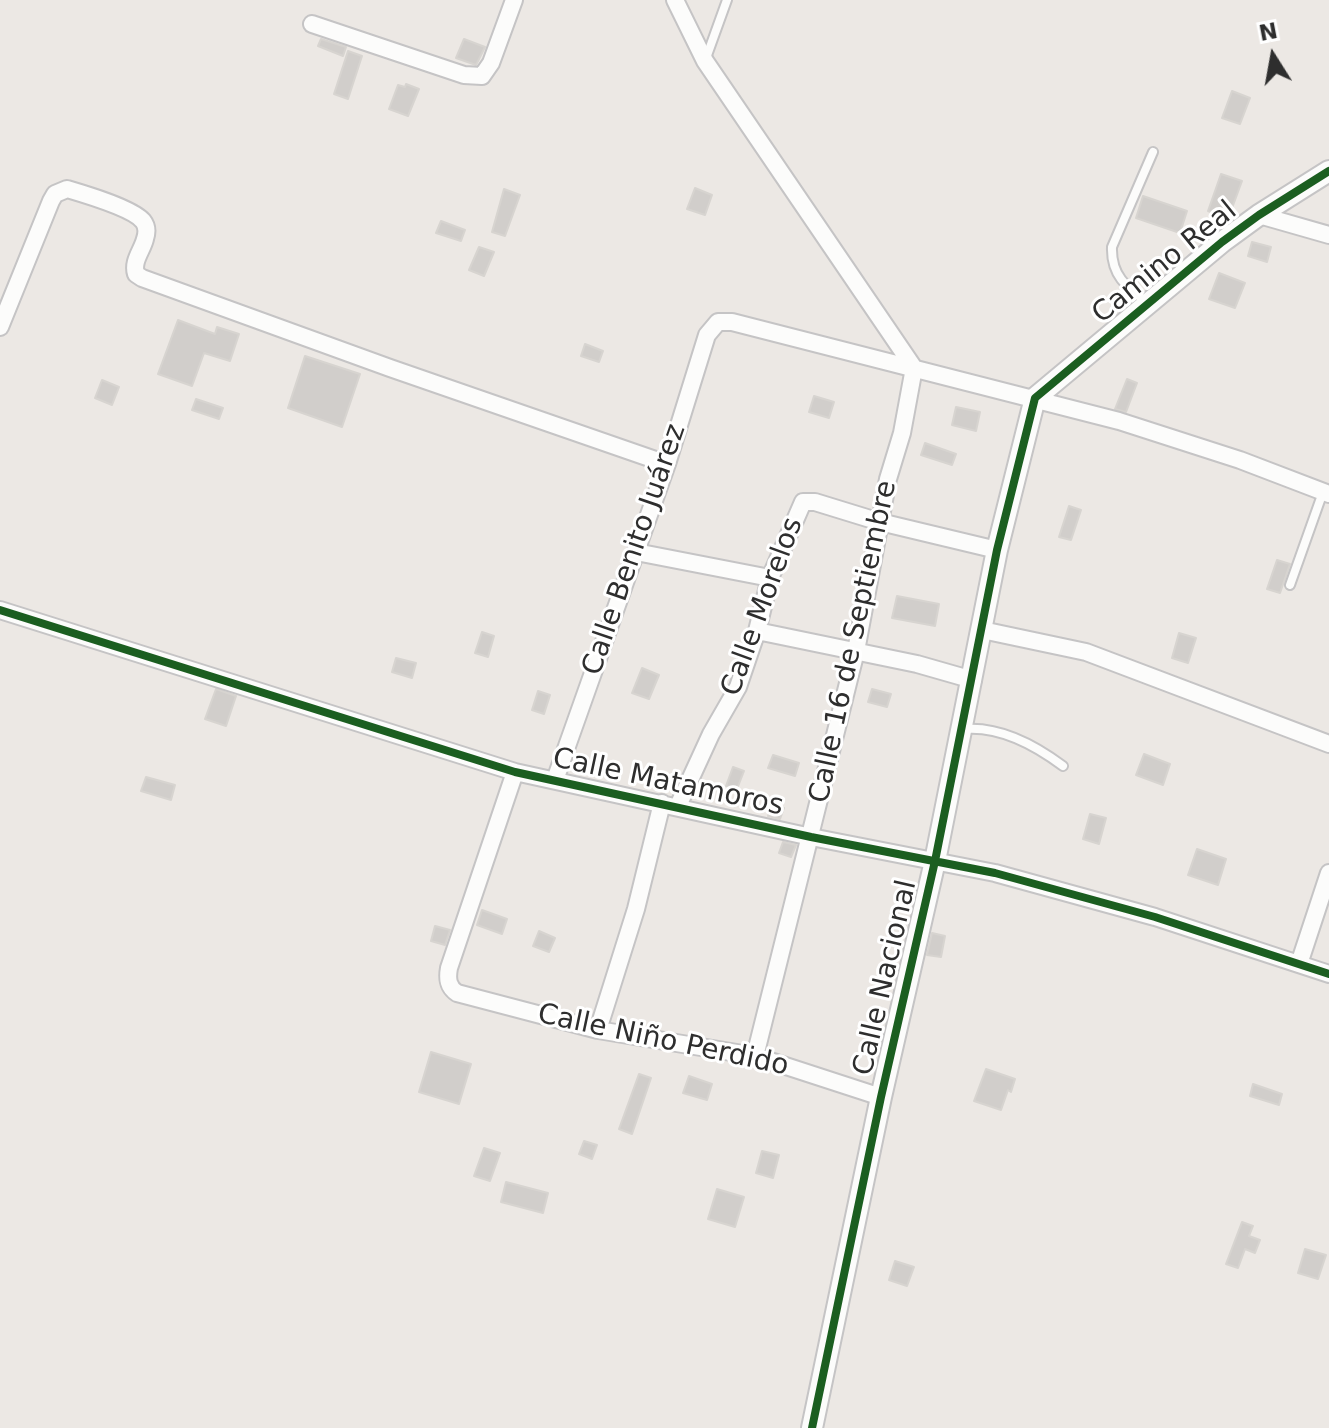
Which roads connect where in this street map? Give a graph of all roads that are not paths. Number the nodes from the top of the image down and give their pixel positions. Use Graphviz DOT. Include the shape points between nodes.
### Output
graph roads {
  1 [pos="514,0"];
  2 [pos="675,0"];
  3 [pos="727,0"];
  4 [pos="312,24"];
  5 [pos="705,61"];
  6 [pos="1153,152"];
  7 [pos="1329,171"];
  8 [pos="1259,215"];
  9 [pos="1329,235"];
  10 [pos="1148,303"];
  11 [pos="0,327"];
  12 [pos="914,368"];
  13 [pos="1035,398"];
  14 [pos="667,464"];
  15 [pos="1326,493"];
  16 [pos="880,522"];
  17 [pos="997,550"];
  18 [pos="636,552"];
  19 [pos="770,578"];
  20 [pos="1290,585"];
  21 [pos="1,613"];
  22 [pos="982,630"];
  23 [pos="757,631"];
  24 [pos="856,651"];
  25 [pos="973,680"];
  26 [pos="963,729"];
  27 [pos="1329,744"];
  28 [pos="1063,766"];
  29 [pos="515,772"];
  30 [pos="555,780"];
  31 [pos="670,805"];
  32 [pos="811,837"];
  33 [pos="935,861"];
  34 [pos="1329,873"];
  35 [pos="1299,964"];
  36 [pos="1329,974"];
  37 [pos="598,1030"];
  38 [pos="755,1056"];
  39 [pos="881,1097"];
  40 [pos="812,1428"];
  1 -- 4 [label="street" via="482,76 464,75"];
  2 -- 5 [label="street"];
  3 -- 5 [label="lane"];
  5 -- 12 [label="street"];
  6 -- 10 [label="lane" via="1112,247 1119,280"];
  7 -- 8 [label="street, Camino Real"];
  8 -- 9 [label="street"];
  8 -- 10 [label="street, Camino Real"];
  10 -- 13 [label="street, Camino Real"];
  11 -- 14 [label="street" via="51,201 67,189 143,221 147,230 134,268 142,278"];
  12 -- 13 [label="street"];
  12 -- 14 [label="street, Calle Benito Juárez" via="718,322 707,335"];
  12 -- 16 [label="street, Calle 16 de Septiembre"];
  13 -- 15 [label="street" via="1240,460"];
  13 -- 17 [label="street, Calle Nacional"];
  14 -- 18 [label="street, Calle Benito Juárez"];
  15 -- 20 [label="lane"];
  16 -- 17 [label="street, Calle Morelos"];
  16 -- 19 [label="street, Calle Morelos" via="803,502"];
  16 -- 24 [label="street, Calle 16 de Septiembre"];
  17 -- 22 [label="street, Calle Nacional"];
  18 -- 19 [label="street"];
  18 -- 30 [label="street, Calle Benito Juárez"];
  19 -- 23 [label="street, Calle Morelos"];
  21 -- 29 [label="street, Calle Matamoros"];
  22 -- 25 [label="street, Calle Nacional"];
  22 -- 27 [label="street" via="1086,652"];
  23 -- 24 [label="street"];
  23 -- 31 [label="street, Calle Morelos" via="738,687"];
  24 -- 25 [label="street"];
  24 -- 32 [label="street, Calle 16 de Septiembre"];
  25 -- 26 [label="street, Calle Nacional"];
  26 -- 28 [label="lane" via="994,731"];
  26 -- 33 [label="street, Calle Nacional"];
  29 -- 30 [label="street, Calle Matamoros"];
  29 -- 37 [label="street, Calle Niño Perdido" via="448,981 457,993"];
  30 -- 31 [label="street, Calle Matamoros"];
  31 -- 32 [label="street, Calle Matamoros"];
  31 -- 37 [label="street, Calle Morelos"];
  32 -- 33 [label="street, Calle Matamoros"];
  32 -- 38 [label="street, Calle 16 de Septiembre"];
  33 -- 35 [label="street, Calle Matamoros" via="1074,893"];
  33 -- 39 [label="street, Calle Nacional"];
  34 -- 35 [label="street"];
  35 -- 36 [label="street, Calle Matamoros"];
  37 -- 38 [label="street, Calle Niño Perdido"];
  38 -- 39 [label="street, Calle Niño Perdido"];
  39 -- 40 [label="street, Calle Nacional"];
}
